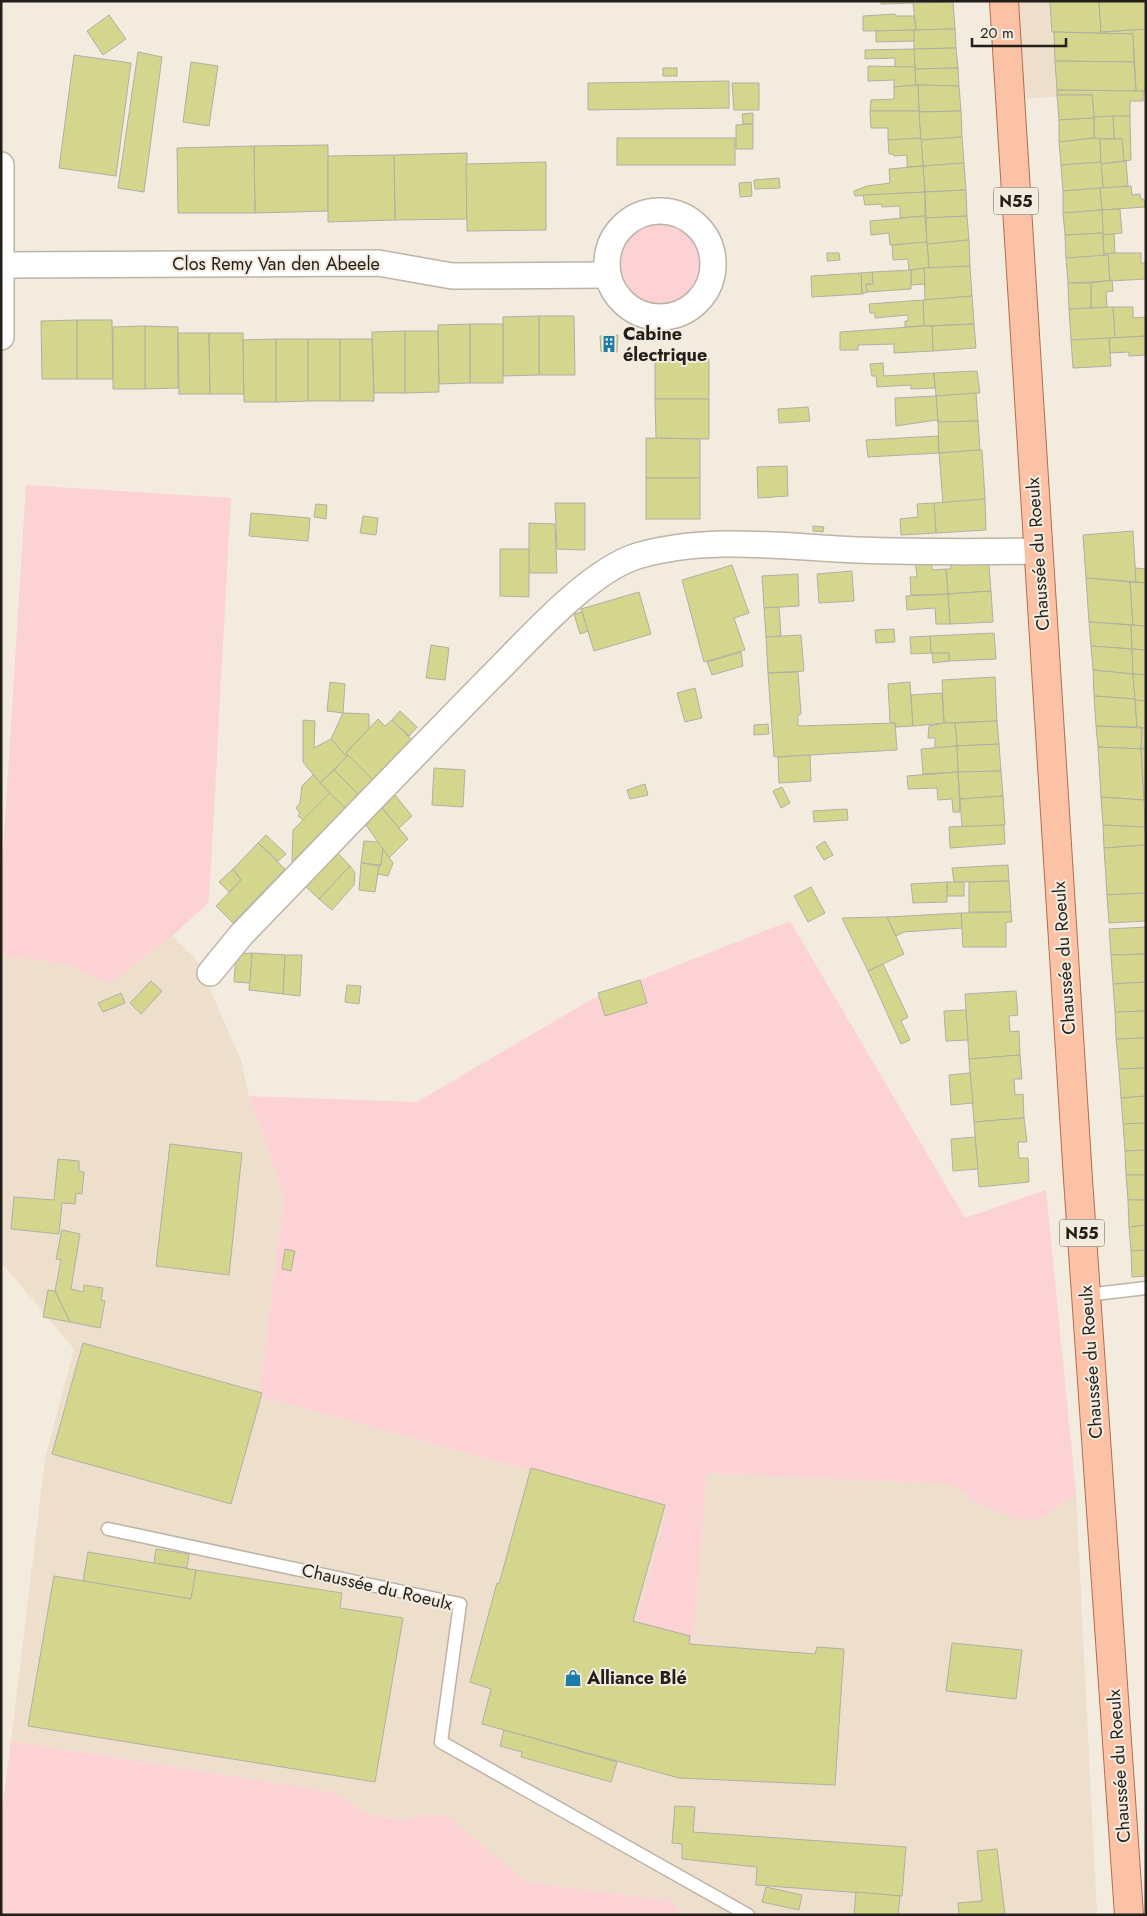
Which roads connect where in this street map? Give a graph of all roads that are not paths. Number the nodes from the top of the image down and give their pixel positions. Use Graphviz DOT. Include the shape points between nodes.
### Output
graph roads {
  1 [pos="1004,1"];
  2 [pos="1,165"];
  3 [pos="2,265"];
  4 [pos="608,276"];
  5 [pos="1,337"];
  6 [pos="1038,551"];
  7 [pos="210,973"];
  8 [pos="1146,1288"];
  9 [pos="1086,1295"];
  10 [pos="108,1529"];
  11 [pos="748,1915"];
  12 [pos="1129,1915"];
  1 -- 6 [label="main road, Chaussée du Roeulx / N55"];
  2 -- 3 [label="street"];
  3 -- 4 [label="street, Clos Remy Van den Abeele" via="378,263 452,276"];
  3 -- 5 [label="street"];
  4 -- 4 [label="street" via="614,291 637,312 669,317 684,312 708,289 713,273 713,256 708,239 697,226 683,216 667,211 650,211 634,217 620,228 611,242 607,258"];
  6 -- 7 [label="street" via="856,550 737,544 676,547 635,557 605,572 562,606 449,720 248,928"];
  6 -- 9 [label="main road, Chaussée du Roeulx / N55"];
  8 -- 9 [label="lane"];
  9 -- 12 [label="main road, Chaussée du Roeulx / N55"];
  10 -- 11 [label="lane, Chaussée du Roeulx" via="460,1604 441,1742"];
}
